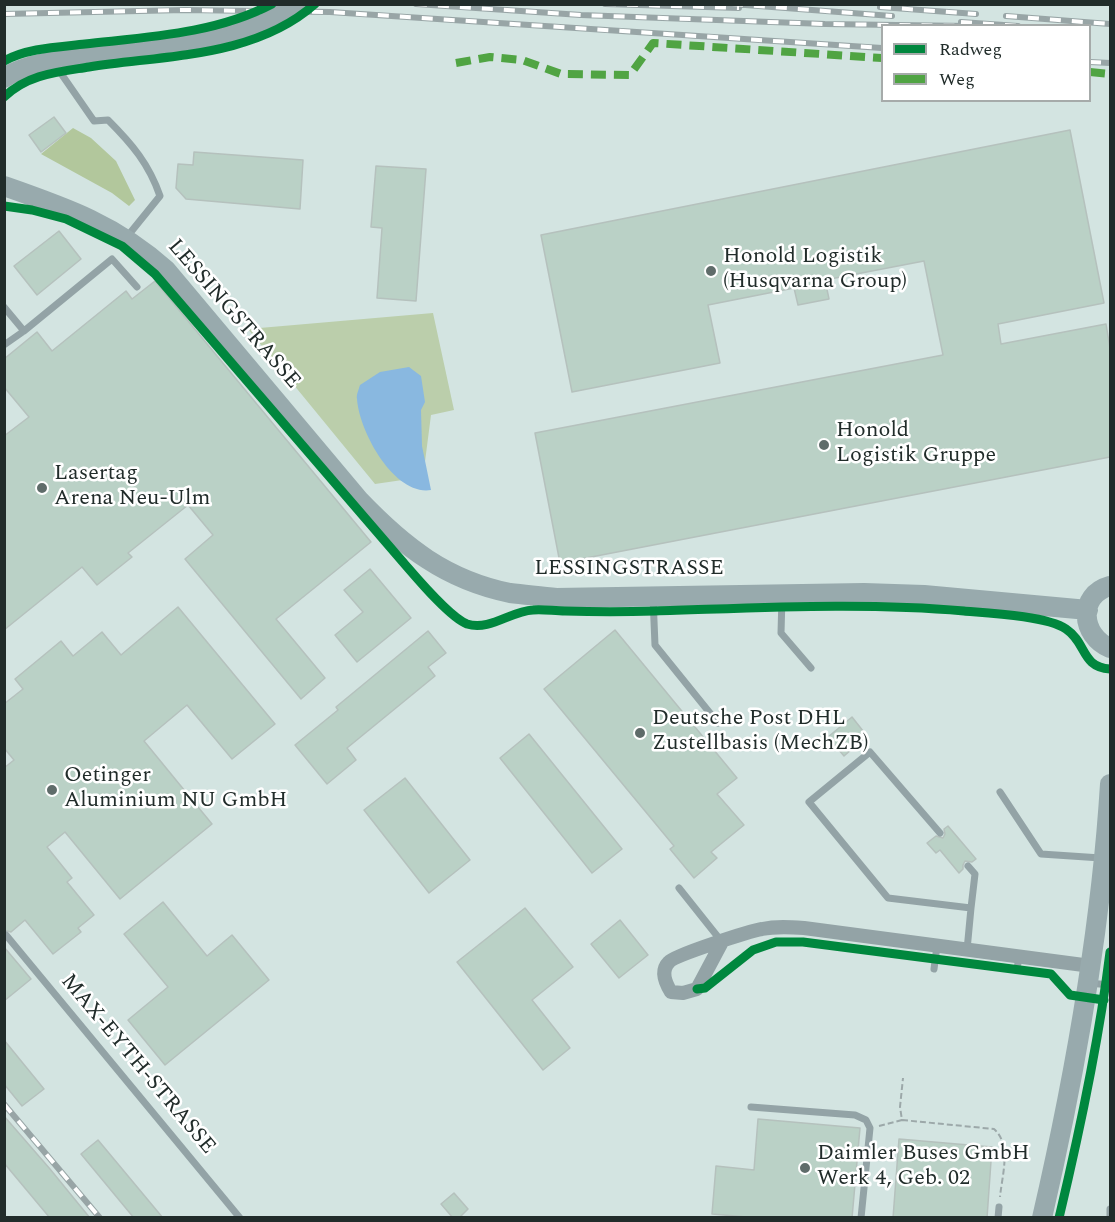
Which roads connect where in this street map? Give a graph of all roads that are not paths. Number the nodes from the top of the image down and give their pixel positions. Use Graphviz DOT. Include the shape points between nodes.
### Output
graph roads {
  1 [pos="298,4"];
  2 [pos="57,60"];
  3 [pos="4,78"];
  4 [pos="4,186"];
  5 [pos="126,238"];
  6 [pos="137,287"];
  7 [pos="4,307"];
  8 [pos="24,331"];
  9 [pos="4,345"];
  10 [pos="1110,586"];
  11 [pos="782,594"];
  12 [pos="652,597"];
  13 [pos="1088,610"];
  14 [pos="1110,648"];
  15 [pos="811,668"];
  16 [pos="718,723"];
  17 [pos="1110,784"];
  18 [pos="1000,792"];
  19 [pos="940,833"];
  20 [pos="1103,858"];
  21 [pos="968,866"];
  22 [pos="679,888"];
  23 [pos="971,908"];
  24 [pos="6,935"];
  25 [pos="723,942"];
  26 [pos="937,946"];
  27 [pos="967,950"];
  28 [pos="933,969"];
  29 [pos="1090,974"];
  30 [pos="1110,985"];
  31 [pos="751,1107"];
  32 [pos="999,1207"];
  33 [pos="1110,1209"];
  34 [pos="240,1218"];
  35 [pos="861,1218"];
  36 [pos="998,1218"];
  37 [pos="1042,1218"];
  38 [pos="1110,1218"];
  1 -- 2 [label="street, bridge" via="266,23 191,43"];
  2 -- 3 [label="street"];
  2 -- 5 [label="lane" via="60,72 94,121 108,120 153,174 160,196"];
  4 -- 5 [label="street, LESSINGSTRASSE" via="91,219"];
  5 -- 12 [label="street, LESSINGSTRASSE" via="166,270 359,500 412,550 456,576 510,592 556,598"];
  6 -- 8 [label="lane" via="112,259"];
  7 -- 8 [label="lane"];
  8 -- 9 [label="lane"];
  10 -- 13 [label="street" via="1097,593"];
  11 -- 12 [label="street, LESSINGSTRASSE"];
  11 -- 13 [label="street, LESSINGSTRASSE" via="924,596"];
  11 -- 15 [label="lane" via="781,633"];
  12 -- 16 [label="lane" via="655,645"];
  13 -- 14 [label="street" via="1094,637"];
  17 -- 20 [label="street"];
  18 -- 20 [label="lane" via="1041,854"];
  19 -- 23 [label="lane" via="870,752 809,802 888,898"];
  20 -- 29 [label="street"];
  21 -- 23 [label="lane" via="975,874"];
  22 -- 25 [label="lane"];
  23 -- 27 [label="lane"];
  24 -- 34 [label="lane, MAX-EYTH-STRASSE"];
  25 -- 25 [label="street" via="683,953 669,962 665,983 671,992 697,989"];
  25 -- 26 [label="street" via="780,926"];
  26 -- 27 [label="street"];
  26 -- 28 [label="lane"];
  27 -- 29 [label="street"];
  29 -- 30 [label="lane"];
  29 -- 37 [label="street"];
  31 -- 35 [label="lane" via="855,1114 866,1120 870,1128"];
  32 -- 36 [label="lane"];
  33 -- 38 [label="lane"];
}
